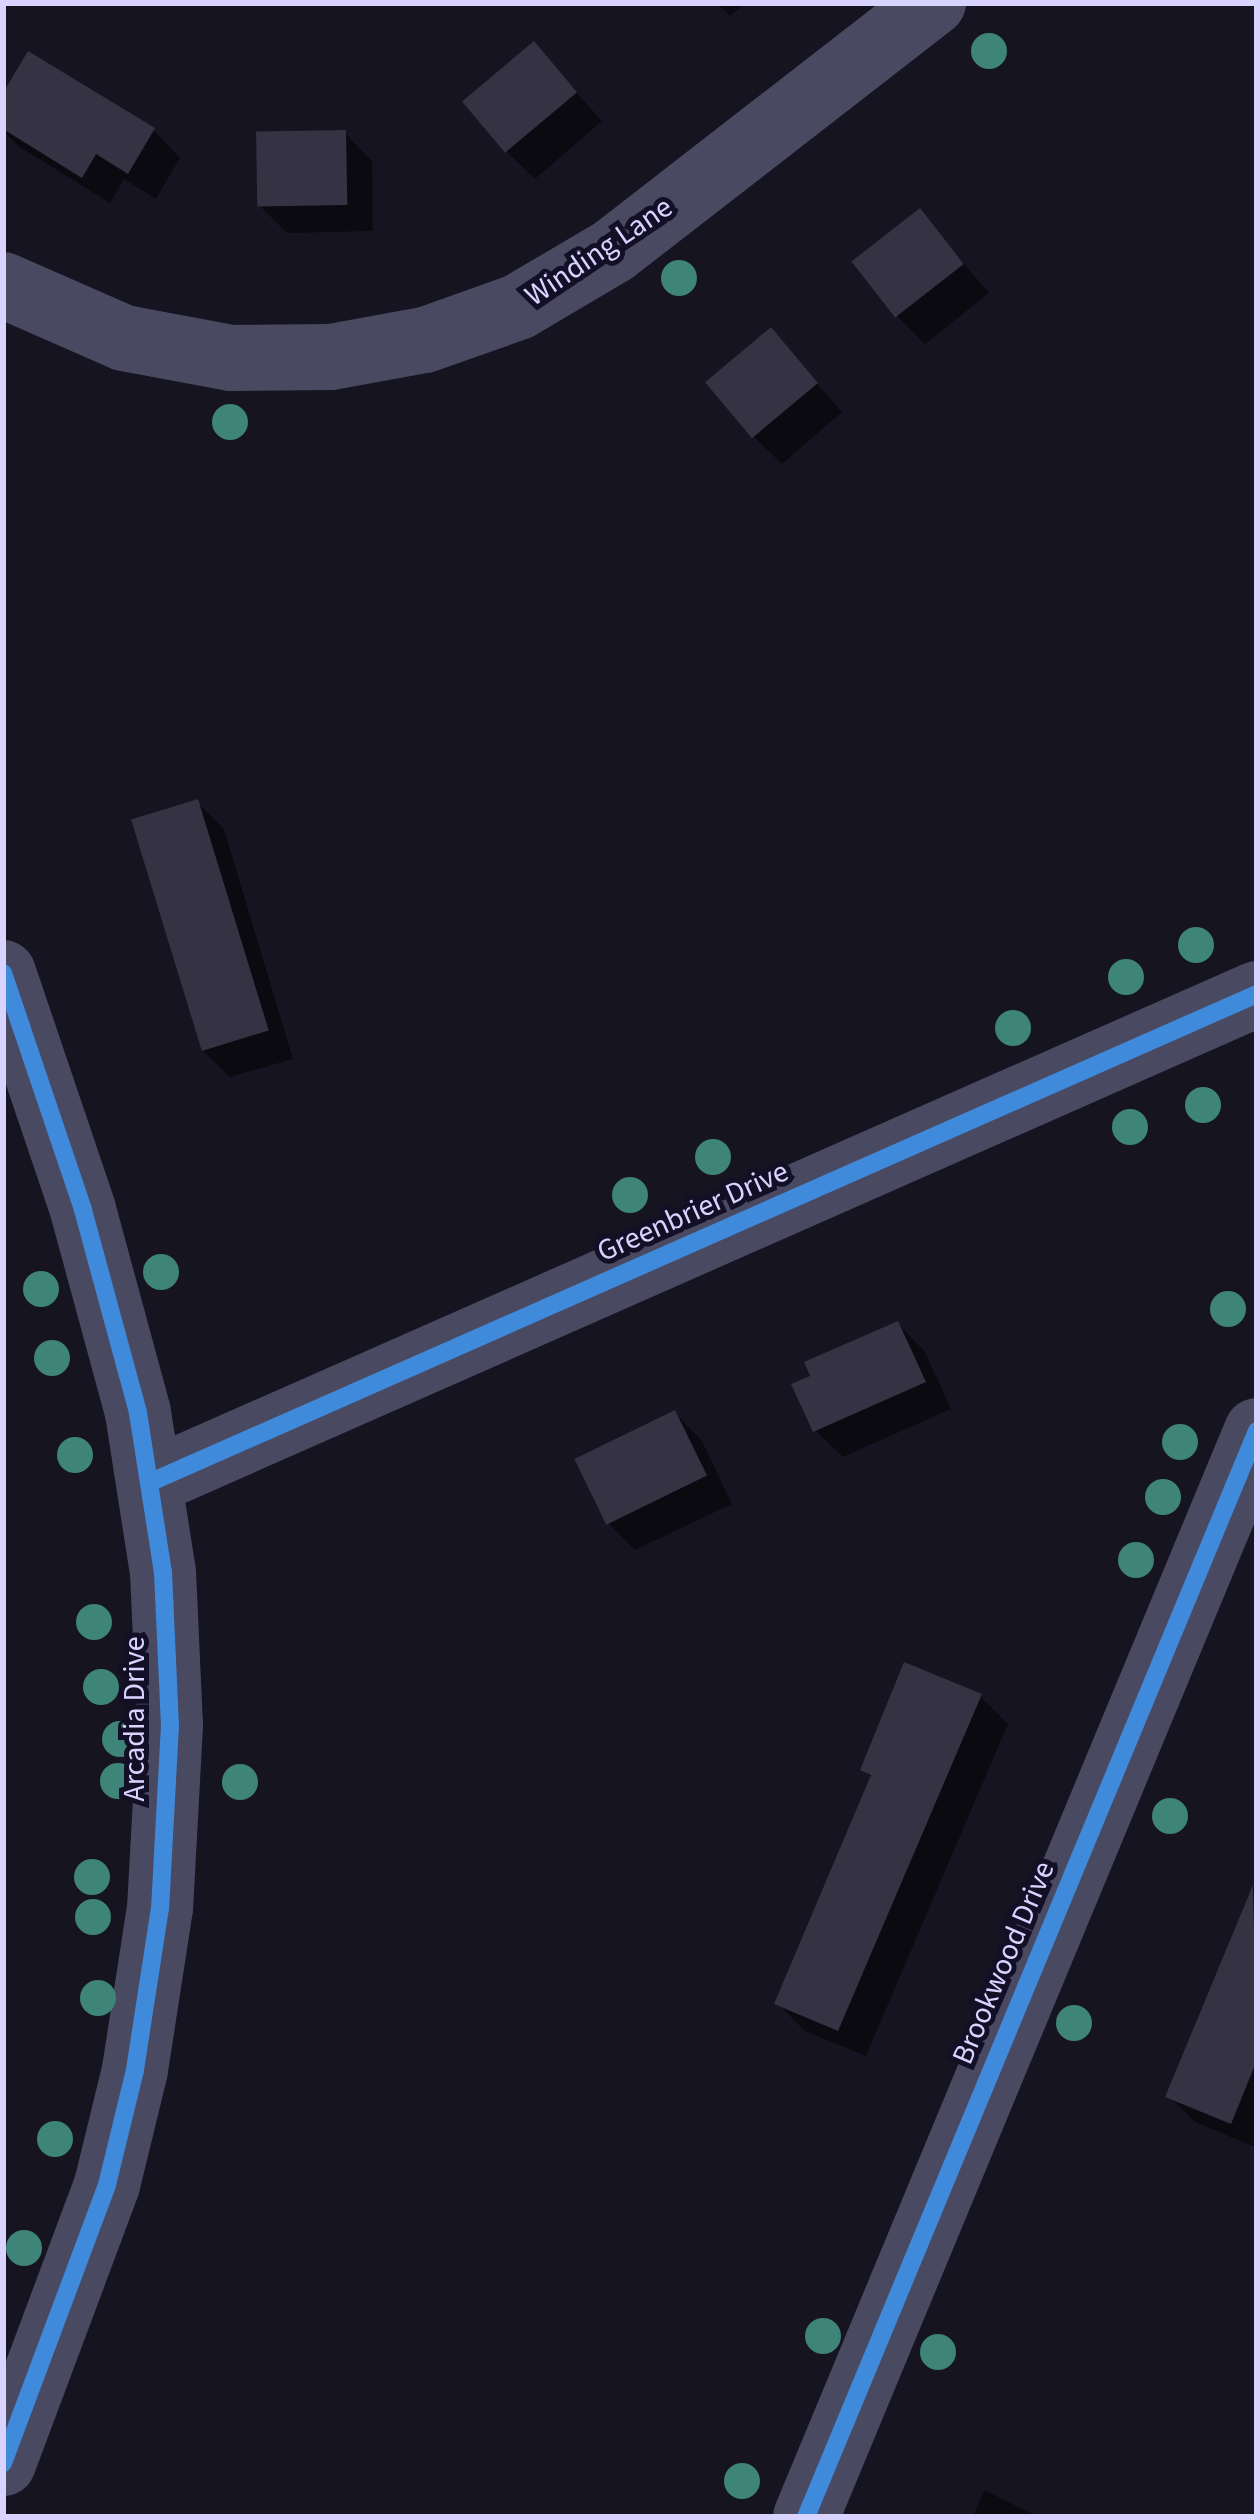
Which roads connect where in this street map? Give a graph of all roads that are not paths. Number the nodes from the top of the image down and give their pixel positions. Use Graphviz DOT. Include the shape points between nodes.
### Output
graph roads {
  1 [pos="933,3"];
  2 [pos="3,285"];
  3 [pos="3,973"];
  4 [pos="1257,994"];
  5 [pos="1257,1431"];
  6 [pos="152,1482"];
  7 [pos="3,2463"];
  8 [pos="806,2517"];
  1 -- 2 [label="street, Winding Lane" via="613,250 518,307 425,340 331,357 231,358 124,338"];
  3 -- 6 [label="street, Arcadia Drive" via="83,1210"];
  4 -- 6 [label="street, Greenbrier Drive"];
  5 -- 8 [label="street, Brookwood Drive"];
  6 -- 7 [label="street, Arcadia Drive" via="170,1725 153,1955 107,2185"];
}
